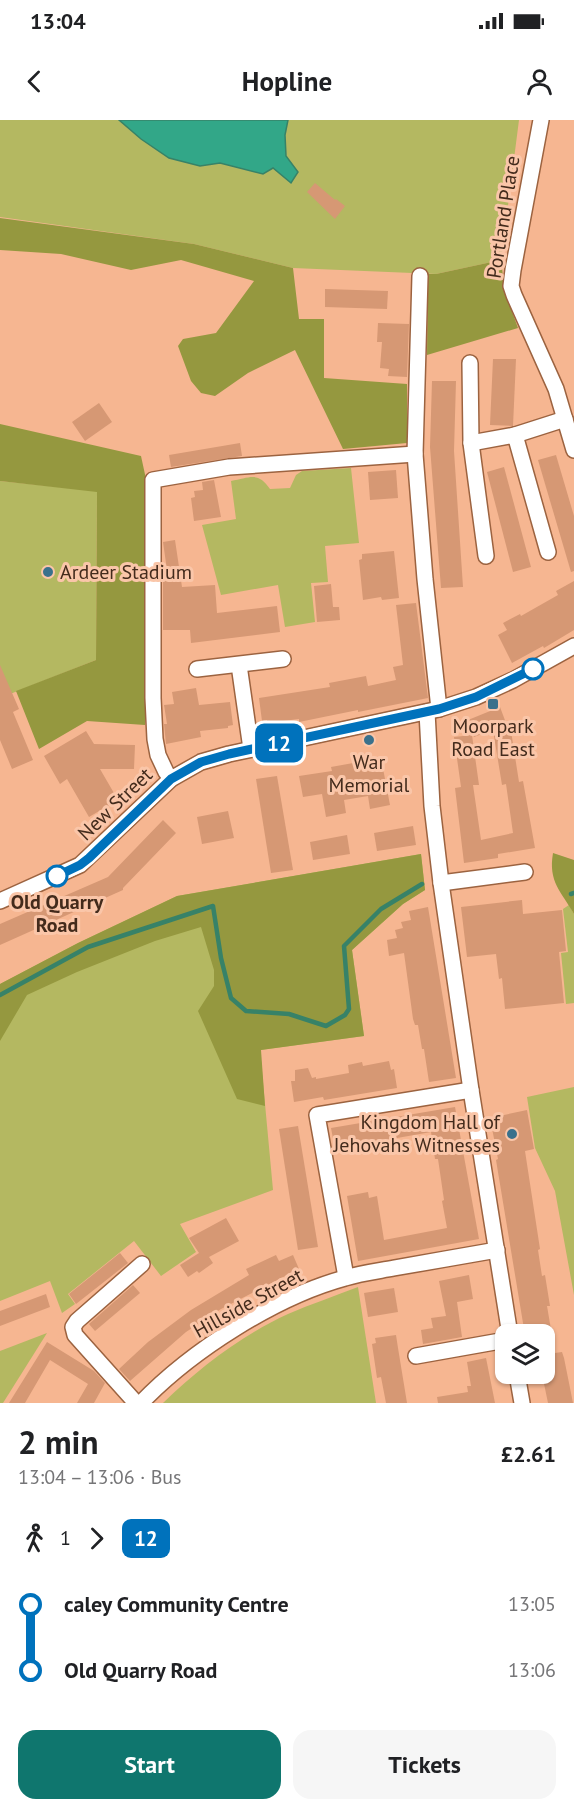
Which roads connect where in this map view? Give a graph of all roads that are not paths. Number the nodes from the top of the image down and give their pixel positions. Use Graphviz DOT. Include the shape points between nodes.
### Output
graph roads {
  1 [pos="541,120"];
  2 [pos="420,276"];
  3 [pos="470,363"];
  4 [pos="565,419"];
  5 [pos="515,435"];
  6 [pos="471,443"];
  7 [pos="574,450"];
  8 [pos="415,454"];
  9 [pos="548,552"];
  10 [pos="486,556"];
  11 [pos="574,646"];
  12 [pos="283,659"];
  13 [pos="239,665"];
  14 [pos="197,669"];
  15 [pos="433,711"];
  16 [pos="251,749"];
  17 [pos="171,779"];
  18 [pos="525,872"];
  19 [pos="441,883"];
  20 [pos="0,901"];
  21 [pos="471,1090"];
  22 [pos="497,1250"];
  23 [pos="142,1264"];
  24 [pos="345,1277"];
  25 [pos="508,1324"];
  26 [pos="495,1342"];
  27 [pos="416,1356"];
  28 [pos="519,1384"];
  29 [pos="136,1403"];
  30 [pos="141,1403"];
  31 [pos="522,1403"];
  1 -- 4 [label="street, Portland Place" via="512,286"];
  2 -- 8 [label="street"];
  3 -- 6 [label="street"];
  4 -- 5 [label="street"];
  4 -- 7 [label="street, Portland Place"];
  5 -- 6 [label="street"];
  5 -- 9 [label="street"];
  6 -- 10 [label="street"];
  8 -- 15 [label="street"];
  8 -- 17 [label="street" via="229,467 153,480 155,739 158,755"];
  11 -- 15 [label="street, New Street" via="513,680"];
  12 -- 13 [label="street"];
  13 -- 14 [label="street"];
  13 -- 16 [label="street"];
  15 -- 16 [label="street, New Street"];
  15 -- 19 [label="street" via="432,806"];
  16 -- 17 [label="street, New Street" via="212,758"];
  17 -- 20 [label="street, New Street" via="80,865"];
  18 -- 19 [label="street"];
  19 -- 21 [label="street"];
  21 -- 22 [label="street"];
  21 -- 24 [label="street" via="317,1115"];
  22 -- 24 [label="street, Hillside Street"];
  22 -- 25 [label="street"];
  23 -- 29 [label="street" via="73,1327 75,1335"];
  24 -- 30 [label="street, Hillside Street" via="237,1328 186,1362"];
  26 -- 27 [label="street"];
  28 -- 31 [label="street"];
}
